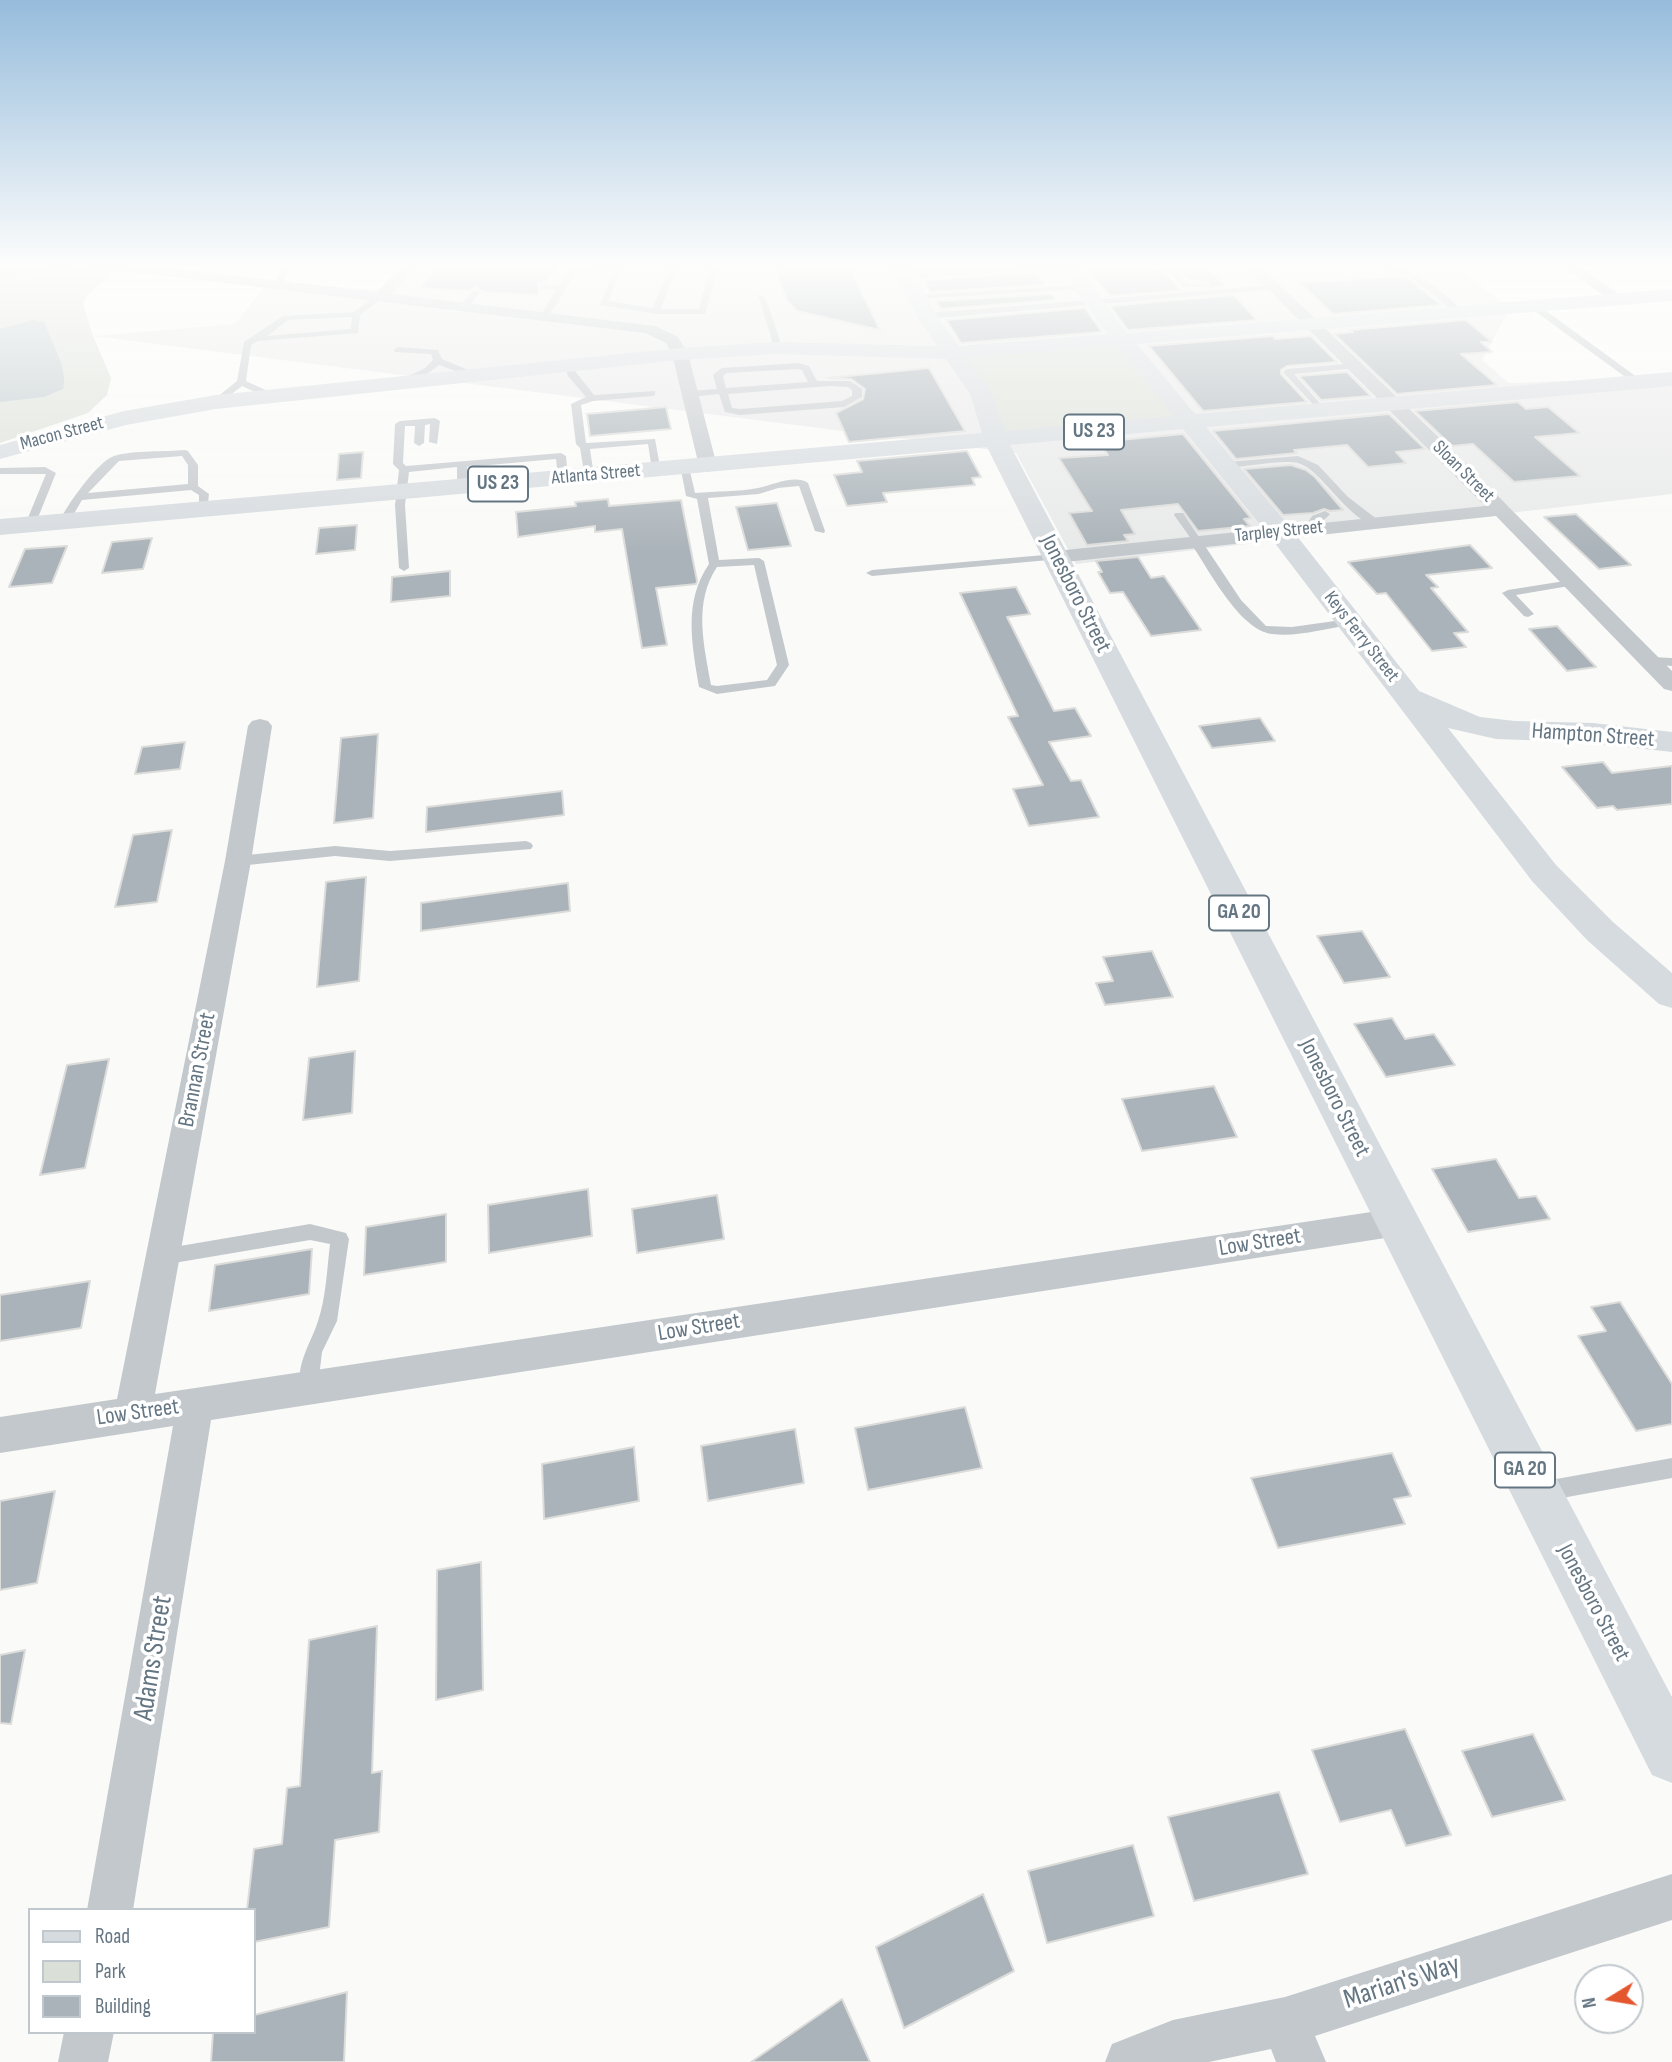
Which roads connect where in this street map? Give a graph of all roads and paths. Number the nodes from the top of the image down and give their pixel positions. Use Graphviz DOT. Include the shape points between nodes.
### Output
graph roads {
  1 [pos="244,360"];
  2 [pos="434,360"];
  3 [pos="450,360"];
  4 [pos="615,360"];
  5 [pos="682,360"];
  6 [pos="783,360"];
  7 [pos="803,360"];
  8 [pos="957,360"];
  9 [pos="1139,360"];
  10 [pos="1349,360"];
  11 [pos="1608,360"];
  12 [pos="568,365"];
  13 [pos="1355,366"];
  14 [pos="475,375"];
  15 [pos="1672,379"];
  16 [pos="241,382"];
  17 [pos="404,382"];
  18 [pos="1638,382"];
  19 [pos="814,384"];
  20 [pos="722,392"];
  21 [pos="652,393"];
  22 [pos="690,394"];
  23 [pos="271,396"];
  24 [pos="592,398"];
  25 [pos="216,402"];
  26 [pos="1394,404"];
  27 [pos="1322,411"];
  28 [pos="420,422"];
  29 [pos="1192,422"];
  30 [pos="996,441"];
  31 [pos="434,442"];
  32 [pos="419,443"];
  33 [pos="585,447"];
  34 [pos="0,452"];
  35 [pos="1227,465"];
  36 [pos="696,467"];
  37 [pos="657,470"];
  38 [pos="0,471"];
  39 [pos="462,476"];
  40 [pos="589,476"];
  41 [pos="403,481"];
  42 [pos="702,495"];
  43 [pos="80,497"];
  44 [pos="198,498"];
  45 [pos="1501,510"];
  46 [pos="1345,512"];
  47 [pos="1325,514"];
  48 [pos="1179,515"];
  49 [pos="1368,516"];
  50 [pos="64,522"];
  51 [pos="30,525"];
  52 [pos="0,527"];
  53 [pos="1309,529"];
  54 [pos="820,531"];
  55 [pos="1280,532"];
  56 [pos="1197,542"];
  57 [pos="1056,557"];
  58 [pos="714,564"];
  59 [pos="404,568"];
  60 [pos="872,573"];
  61 [pos="1571,583"];
  62 [pos="1528,614"];
  63 [pos="1349,622"];
  64 [pos="1650,661"];
  65 [pos="1672,662"];
  66 [pos="1672,684"];
  67 [pos="1402,690"];
  68 [pos="260,726"];
  69 [pos="1514,732"];
  70 [pos="1672,742"];
  71 [pos="1494,809"];
  72 [pos="526,846"];
  73 [pos="238,861"];
  74 [pos="1672,994"];
  75 [pos="1398,1222"];
  76 [pos="162,1257"];
  77 [pos="310,1388"];
  78 [pos="195,1405"];
  79 [pos="133,1414"];
  80 [pos="0,1435"];
  81 [pos="1672,1468"];
  82 [pos="1536,1493"];
  83 [pos="1672,1755"];
  84 [pos="1672,1897"];
  85 [pos="110,1908"];
  86 [pos="89,2034"];
  87 [pos="1293,2041"];
  88 [pos="83,2062"];
  89 [pos="1130,2062"];
  1 -- 16 [label="lane"];
  2 -- 17 [label="lane" via="428,370"];
  3 -- 14 [label="lane"];
  4 -- 12 [label="main road, Macon Street"];
  5 -- 22 [label="street"];
  6 -- 20 [label="lane" via="725,370 718,375"];
  7 -- 19 [label="lane"];
  8 -- 30 [label="main road, GA 20" via="981,394"];
  9 -- 29 [label="main road, Keys Ferry Street"];
  10 -- 13 [label="street, Sloan Street"];
  11 -- 18 [label="lane"];
  12 -- 14 [label="main road, Macon Street"];
  12 -- 24 [label="lane"];
  13 -- 26 [label="street, Sloan Street"];
  13 -- 27 [label="lane" via="1287,372"];
  14 -- 17 [label="main road, Macon Street"];
  15 -- 18 [label="main road, US 23"];
  16 -- 23 [label="lane"];
  16 -- 25 [label="lane"];
  17 -- 23 [label="main road, Macon Street"];
  18 -- 26 [label="main road, US 23"];
  19 -- 20 [label="lane"];
  19 -- 20 [label="lane" via="850,384 858,397 844,404 740,412 728,410"];
  20 -- 22 [label="lane"];
  21 -- 24 [label="lane"];
  22 -- 36 [label="street"];
  23 -- 25 [label="main road, Macon Street"];
  24 -- 33 [label="lane" via="576,404"];
  25 -- 34 [label="main road, Macon Street" via="102,423"];
  26 -- 27 [label="main road, US 23"];
  26 -- 45 [label="street, Sloan Street"];
  27 -- 29 [label="main road, US 23"];
  28 -- 31 [label="lane" via="435,421"];
  28 -- 32 [label="lane"];
  28 -- 41 [label="lane" via="400,424 398,464"];
  29 -- 30 [label="main road, Atlanta Street / US 23"];
  29 -- 35 [label="main road, Keys Ferry Street"];
  30 -- 36 [label="main road, Atlanta Street / US 23"];
  30 -- 57 [label="main road, Jonesboro Street / GA 20"];
  33 -- 37 [label="lane" via="652,441"];
  33 -- 40 [label="lane"];
  35 -- 49 [label="lane" via="1303,460"];
  35 -- 55 [label="main road, Keys Ferry Street"];
  36 -- 37 [label="main road, Atlanta Street / US 23"];
  36 -- 42 [label="lane" via="691,496"];
  37 -- 40 [label="main road, Atlanta Street / US 23"];
  38 -- 51 [label="lane" via="51,473"];
  39 -- 40 [label="main road, Atlanta Street / US 23"];
  39 -- 41 [label="main road, Atlanta Street / US 23"];
  39 -- 41 [label="lane" via="433,462 418,464"];
  41 -- 44 [label="main road, Atlanta Street / US 23"];
  41 -- 59 [label="lane"];
  42 -- 54 [label="lane" via="803,482"];
  42 -- 58 [label="lane"];
  43 -- 44 [label="lane"];
  43 -- 44 [label="lane" via="117,458 185,453 193,465"];
  43 -- 50 [label="lane"];
  44 -- 50 [label="main road, Atlanta Street / US 23"];
  45 -- 49 [label="street, Tarpley Street"];
  45 -- 61 [label="street, Sloan Street"];
  46 -- 49 [label="lane"];
  47 -- 53 [label="lane"];
  48 -- 56 [label="lane"];
  49 -- 53 [label="street, Tarpley Street"];
  50 -- 51 [label="main road, Atlanta Street / US 23"];
  51 -- 52 [label="main road, Atlanta Street / US 23"];
  53 -- 55 [label="street, Tarpley Street"];
  55 -- 56 [label="street, Tarpley Street"];
  55 -- 63 [label="main road, Keys Ferry Street"];
  56 -- 57 [label="street, Tarpley Street"];
  56 -- 63 [label="lane" via="1250,619 1263,628 1278,631"];
  57 -- 60 [label="lane"];
  57 -- 75 [label="main road, Jonesboro Street / GA 20"];
  58 -- 58 [label="lane" via="759,561 783,665 771,683 717,691 705,687 696,597"];
  61 -- 62 [label="lane" via="1508,593"];
  61 -- 64 [label="street, Sloan Street"];
  63 -- 67 [label="main road, Keys Ferry Street"];
  64 -- 65 [label="lane"];
  64 -- 66 [label="street, Sloan Street"];
  67 -- 69 [label="main road, Hampton Street" via="1461,724"];
  67 -- 71 [label="main road, Keys Ferry Street"];
  68 -- 73 [label="street, Brannan Street"];
  69 -- 70 [label="main road, Hampton Street" via="1581,732"];
  69 -- 71 [label="main road" via="1497,740 1485,755 1483,768"];
  71 -- 74 [label="main road, Keys Ferry Street" via="1567,899"];
  72 -- 73 [label="lane" via="390,856 335,850"];
  73 -- 76 [label="street, Brannan Street"];
  75 -- 77 [label="street, Low Street"];
  75 -- 82 [label="main road, Jonesboro Street / GA 20"];
  76 -- 77 [label="lane" via="310,1231 340,1239 328,1321 313,1352"];
  76 -- 79 [label="street, Brannan Street"];
  77 -- 78 [label="street, Low Street"];
  78 -- 79 [label="street, Low Street"];
  78 -- 85 [label="street, Adams Street"];
  79 -- 80 [label="street, Low Street"];
  81 -- 82 [label="lane"];
  82 -- 83 [label="main road, Jonesboro Street / GA 20"];
  84 -- 87 [label="street, Marian's Way"];
  86 -- 88 [label="street"];
  87 -- 89 [label="street, Marian's Way" via="1173,2045"];
}
